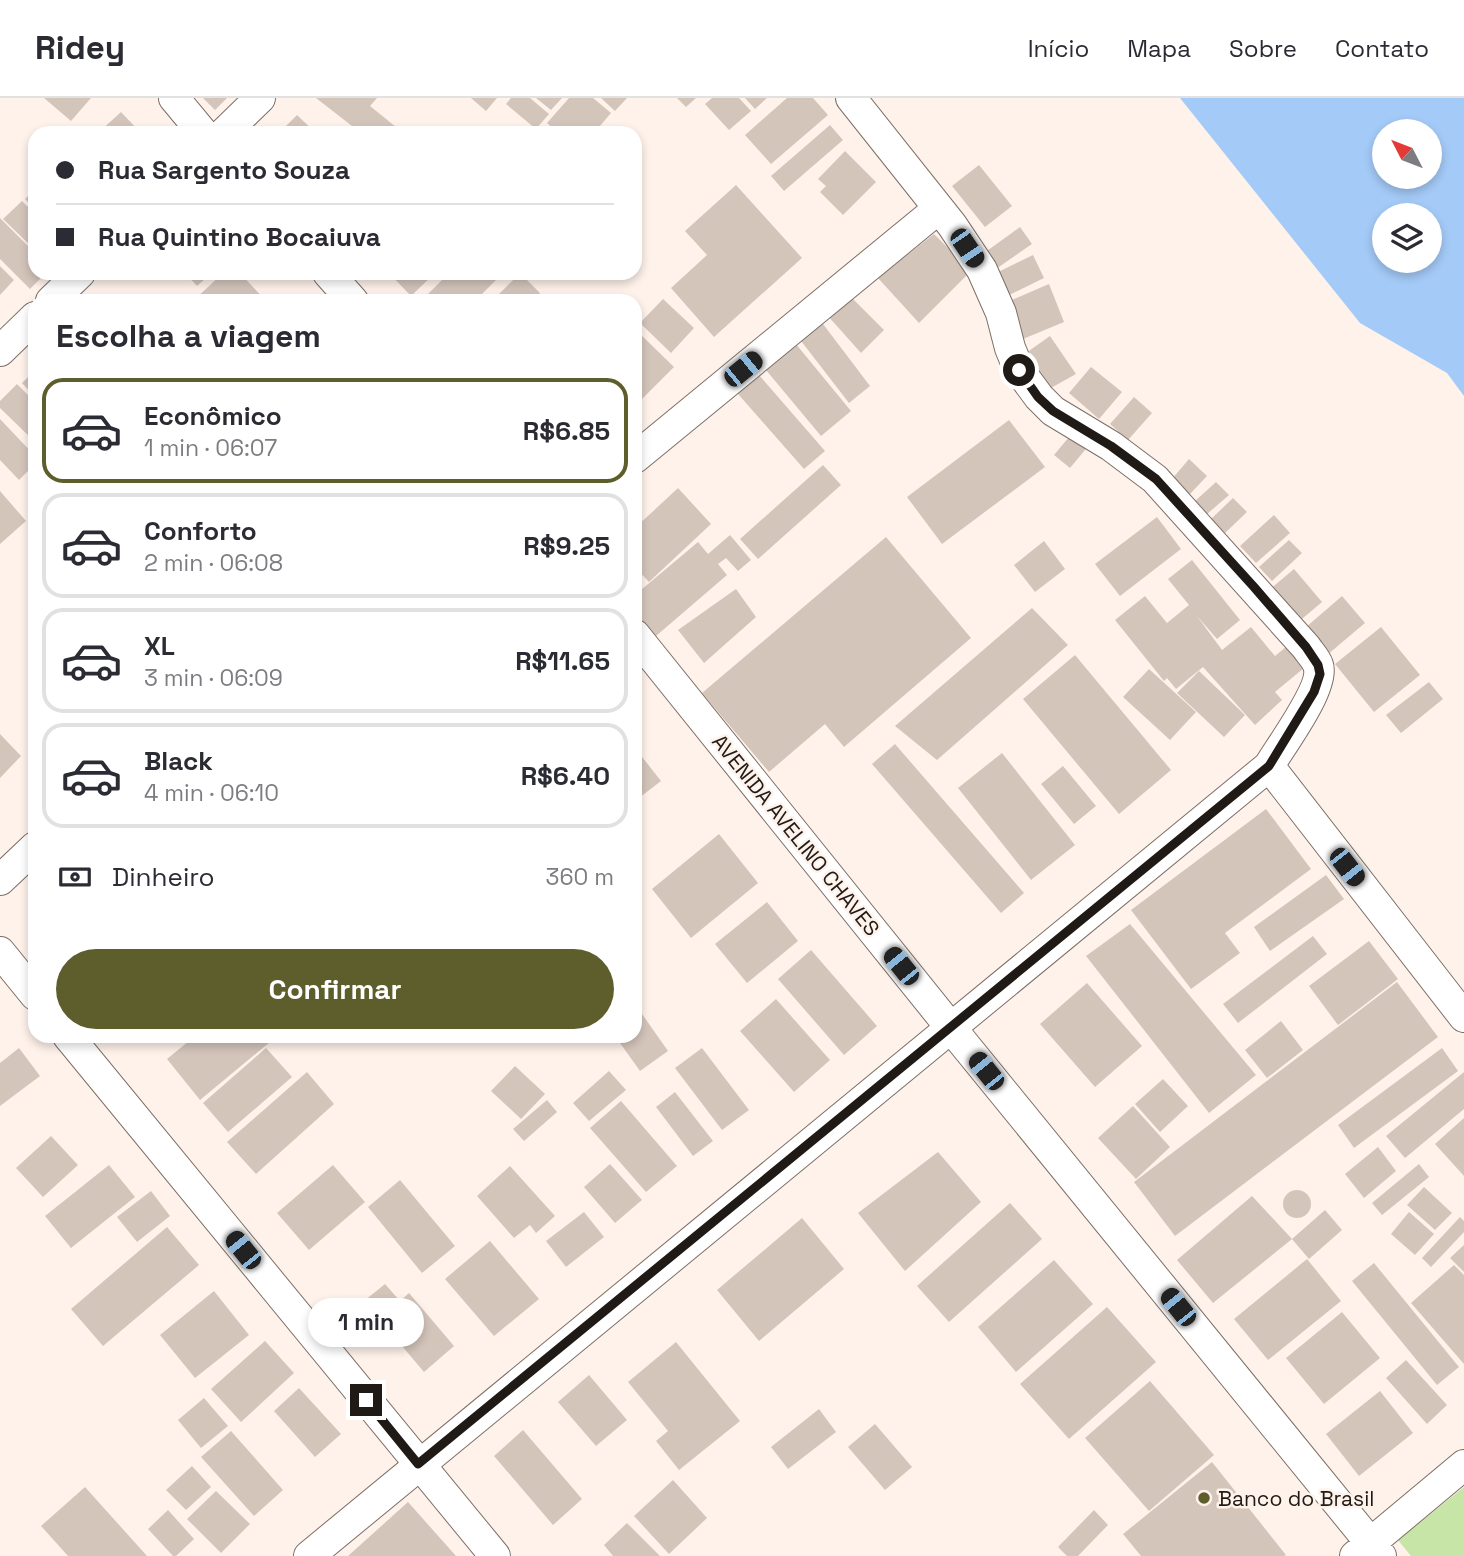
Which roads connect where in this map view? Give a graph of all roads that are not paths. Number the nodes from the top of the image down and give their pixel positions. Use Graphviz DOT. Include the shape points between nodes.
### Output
graph roads {
  1 [pos="174,98"];
  2 [pos="260,98"];
  3 [pos="850,98"];
  4 [pos="197,126"];
  5 [pos="231,126"];
  6 [pos="938,209"];
  7 [pos="73,280"];
  8 [pos="334,280"];
  9 [pos="58,294"];
  10 [pos="347,294"];
  11 [pos="28,324"];
  12 [pos="0,351"];
  13 [pos="642,451"];
  14 [pos="642,644"];
  15 [pos="1269,766"];
  16 [pos="28,854"];
  17 [pos="0,880"];
  18 [pos="0,952"];
  19 [pos="28,986"];
  20 [pos="1464,1017"];
  21 [pos="951,1028"];
  22 [pos="74,1043"];
  23 [pos="418,1464"];
  24 [pos="1464,1465"];
  25 [pos="1369,1552"];
  26 [pos="309,1556"];
  27 [pos="495,1556"];
  1 -- 4 [label="street"];
  2 -- 5 [label="street"];
  3 -- 6 [label="street"];
  6 -- 13 [label="street"];
  6 -- 15 [label="street" via="982,270 1019,370 1038,397 1156,479 1318,665 1314,692"];
  7 -- 9 [label="street"];
  8 -- 10 [label="street"];
  11 -- 12 [label="street"];
  14 -- 21 [label="street, AVENIDA AVELINO CHAVES"];
  15 -- 20 [label="street"];
  15 -- 21 [label="street"];
  16 -- 17 [label="street"];
  18 -- 19 [label="street"];
  21 -- 23 [label="street"];
  21 -- 25 [label="street, AVENIDA AVELINO CHAVES"];
  22 -- 23 [label="street"];
  23 -- 26 [label="street"];
  23 -- 27 [label="street"];
  24 -- 25 [label="street"];
}
